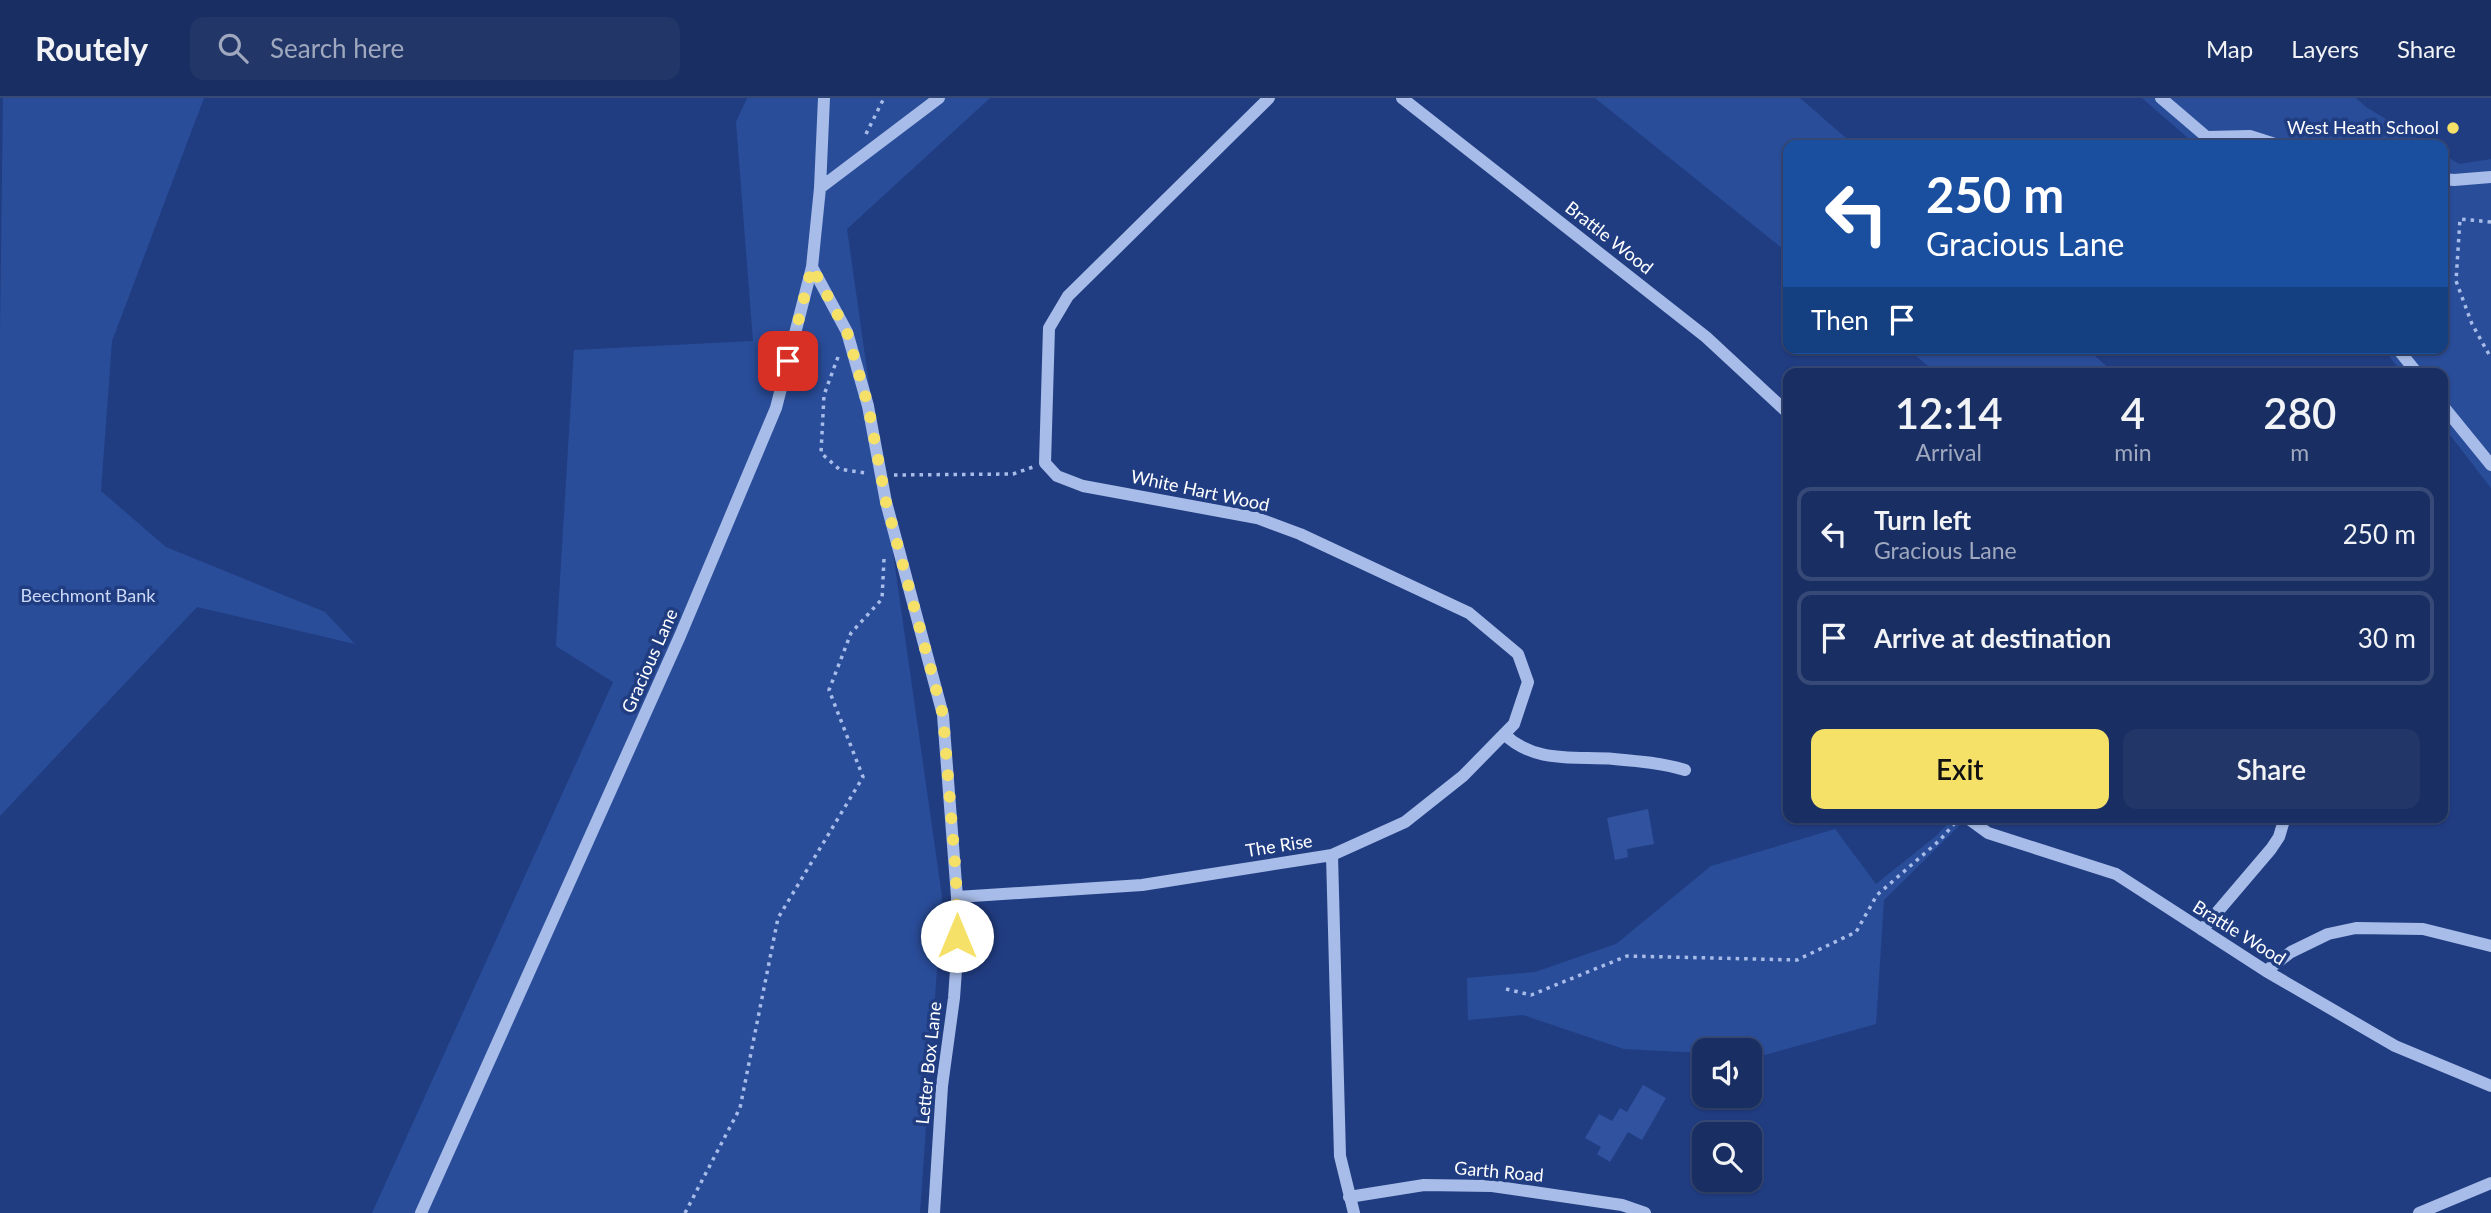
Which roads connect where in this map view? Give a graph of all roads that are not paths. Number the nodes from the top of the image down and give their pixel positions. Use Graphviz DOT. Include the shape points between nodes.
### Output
graph roads {
  1 [pos="824,98"];
  2 [pos="939,98"];
  3 [pos="1269,98"];
  4 [pos="1402,98"];
  5 [pos="2161,98"];
  6 [pos="2211,140"];
  7 [pos="2220,140"];
  8 [pos="2262,140"];
  9 [pos="2491,177"];
  10 [pos="2448,179"];
  11 [pos="820,188"];
  12 [pos="812,267"];
  13 [pos="2403,354"];
  14 [pos="2413,368"];
  15 [pos="1783,408"];
  16 [pos="2448,411"];
  17 [pos="2491,465"];
  18 [pos="1504,734"];
  19 [pos="1685,770"];
  20 [pos="1974,823"];
  21 [pos="2283,823"];
  22 [pos="1332,855"];
  23 [pos="957,897"];
  24 [pos="2202,930"];
  25 [pos="2491,946"];
  26 [pos="2266,971"];
  27 [pos="2491,1086"];
  28 [pos="2491,1184"];
  29 [pos="1349,1197"];
  30 [pos="421,1213"];
  31 [pos="934,1213"];
  32 [pos="1354,1213"];
  33 [pos="1645,1213"];
  34 [pos="2419,1213"];
  1 -- 11 [label="street, Gracious Lane"];
  2 -- 11 [label="street"];
  3 -- 18 [label="street, White Hart Wood" via="1068,296 1049,328 1045,463 1056,476 1083,486 1257,518 1469,612 1518,654 1528,682 1514,724"];
  4 -- 15 [label="street, Brattle Wood" via="1706,337"];
  5 -- 6 [label="street"];
  7 -- 8 [label="street" via="2250,136"];
  9 -- 10 [label="street"];
  11 -- 12 [label="street, Gracious Lane"];
  12 -- 23 [label="street, Letter Box Lane" via="847,332 868,405 886,502 943,715"];
  12 -- 30 [label="street, Gracious Lane" via="776,408 727,528"];
  13 -- 14 [label="street"];
  16 -- 17 [label="street"];
  18 -- 19 [label="street" via="1544,755"];
  18 -- 22 [label="street, White Hart Wood" via="1463,776 1405,822"];
  20 -- 24 [label="street, Brattle Wood" via="1988,833 2116,874"];
  21 -- 24 [label="street" via="2271,849"];
  22 -- 23 [label="street, The Rise" via="1142,885"];
  22 -- 29 [label="street, The Rise" via="1340,1156"];
  23 -- 31 [label="street, Letter Box Lane" via="954,998 942,1086"];
  24 -- 26 [label="street, Brattle Wood"];
  25 -- 26 [label="street" via="2423,929 2356,928 2328,934 2291,952"];
  26 -- 27 [label="street, Brattle Wood" via="2395,1046"];
  28 -- 34 [label="street"];
  29 -- 32 [label="street, The Rise"];
  29 -- 33 [label="street, Garth Road" via="1424,1185 1492,1186 1622,1205"];
}
